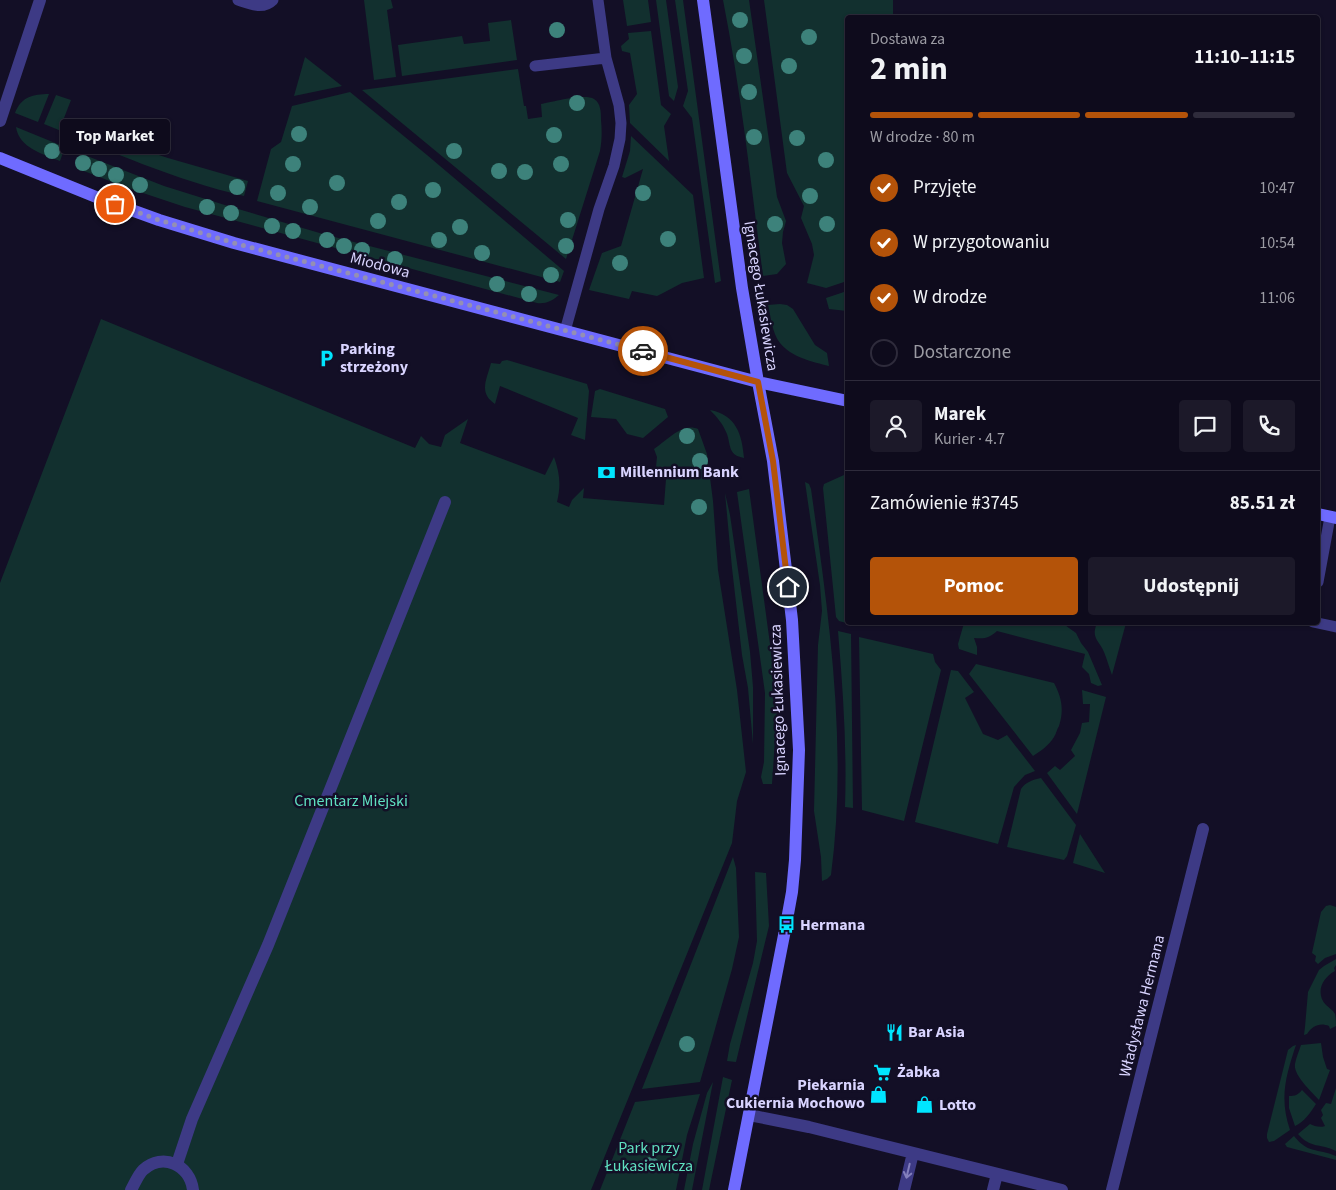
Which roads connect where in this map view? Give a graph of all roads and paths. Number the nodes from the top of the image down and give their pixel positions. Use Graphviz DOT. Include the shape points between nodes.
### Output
graph roads {
  1 [pos="40,0"];
  2 [pos="238,0"];
  3 [pos="273,0"];
  4 [pos="598,0"];
  5 [pos="703,0"];
  6 [pos="606,58"];
  7 [pos="535,66"];
  8 [pos="0,121"];
  9 [pos="0,158"];
  10 [pos="565,331"];
  11 [pos="758,382"];
  12 [pos="845,400"];
  13 [pos="446,502"];
  14 [pos="1328,516"];
  15 [pos="1320,569"];
  16 [pos="1320,624"];
  17 [pos="1336,628"];
  18 [pos="1203,829"];
  19 [pos="749,1114"];
  20 [pos="912,1152"];
  21 [pos="178,1164"];
  22 [pos="997,1174"];
  23 [pos="131,1190"];
  24 [pos="193,1190"];
  25 [pos="734,1190"];
  26 [pos="904,1190"];
  27 [pos="992,1190"];
  28 [pos="1062,1190"];
  29 [pos="1112,1190"];
  1 -- 8 [label="street"];
  2 -- 3 [label="lane" via="264,6"];
  4 -- 6 [label="lane"];
  5 -- 11 [label="street, Ignacego Łukasiewicza"];
  6 -- 7 [label="lane"];
  6 -- 10 [label="lane" via="619,105 620,139"];
  9 -- 10 [label="street, Miodowa" via="101,199 234,243"];
  10 -- 11 [label="street, Miodowa"];
  11 -- 12 [label="street, Miodowa"];
  11 -- 19 [label="street, Ignacego Łukasiewicza" via="785,553 799,750 792,892"];
  13 -- 21 [label="street" via="268,945 192,1119"];
  14 -- 15 [label="lane"];
  16 -- 17 [label="lane"];
  18 -- 29 [label="street, Władysława Hermana"];
  19 -- 20 [label="street"];
  19 -- 25 [label="street, Ignacego Łukasiewicza"];
  20 -- 22 [label="street"];
  20 -- 26 [label="street, one-way"];
  21 -- 23 [label="street" via="168,1161 150,1165 142,1171"];
  21 -- 24 [label="street" via="185,1170"];
  22 -- 27 [label="street"];
  22 -- 28 [label="street"];
}
